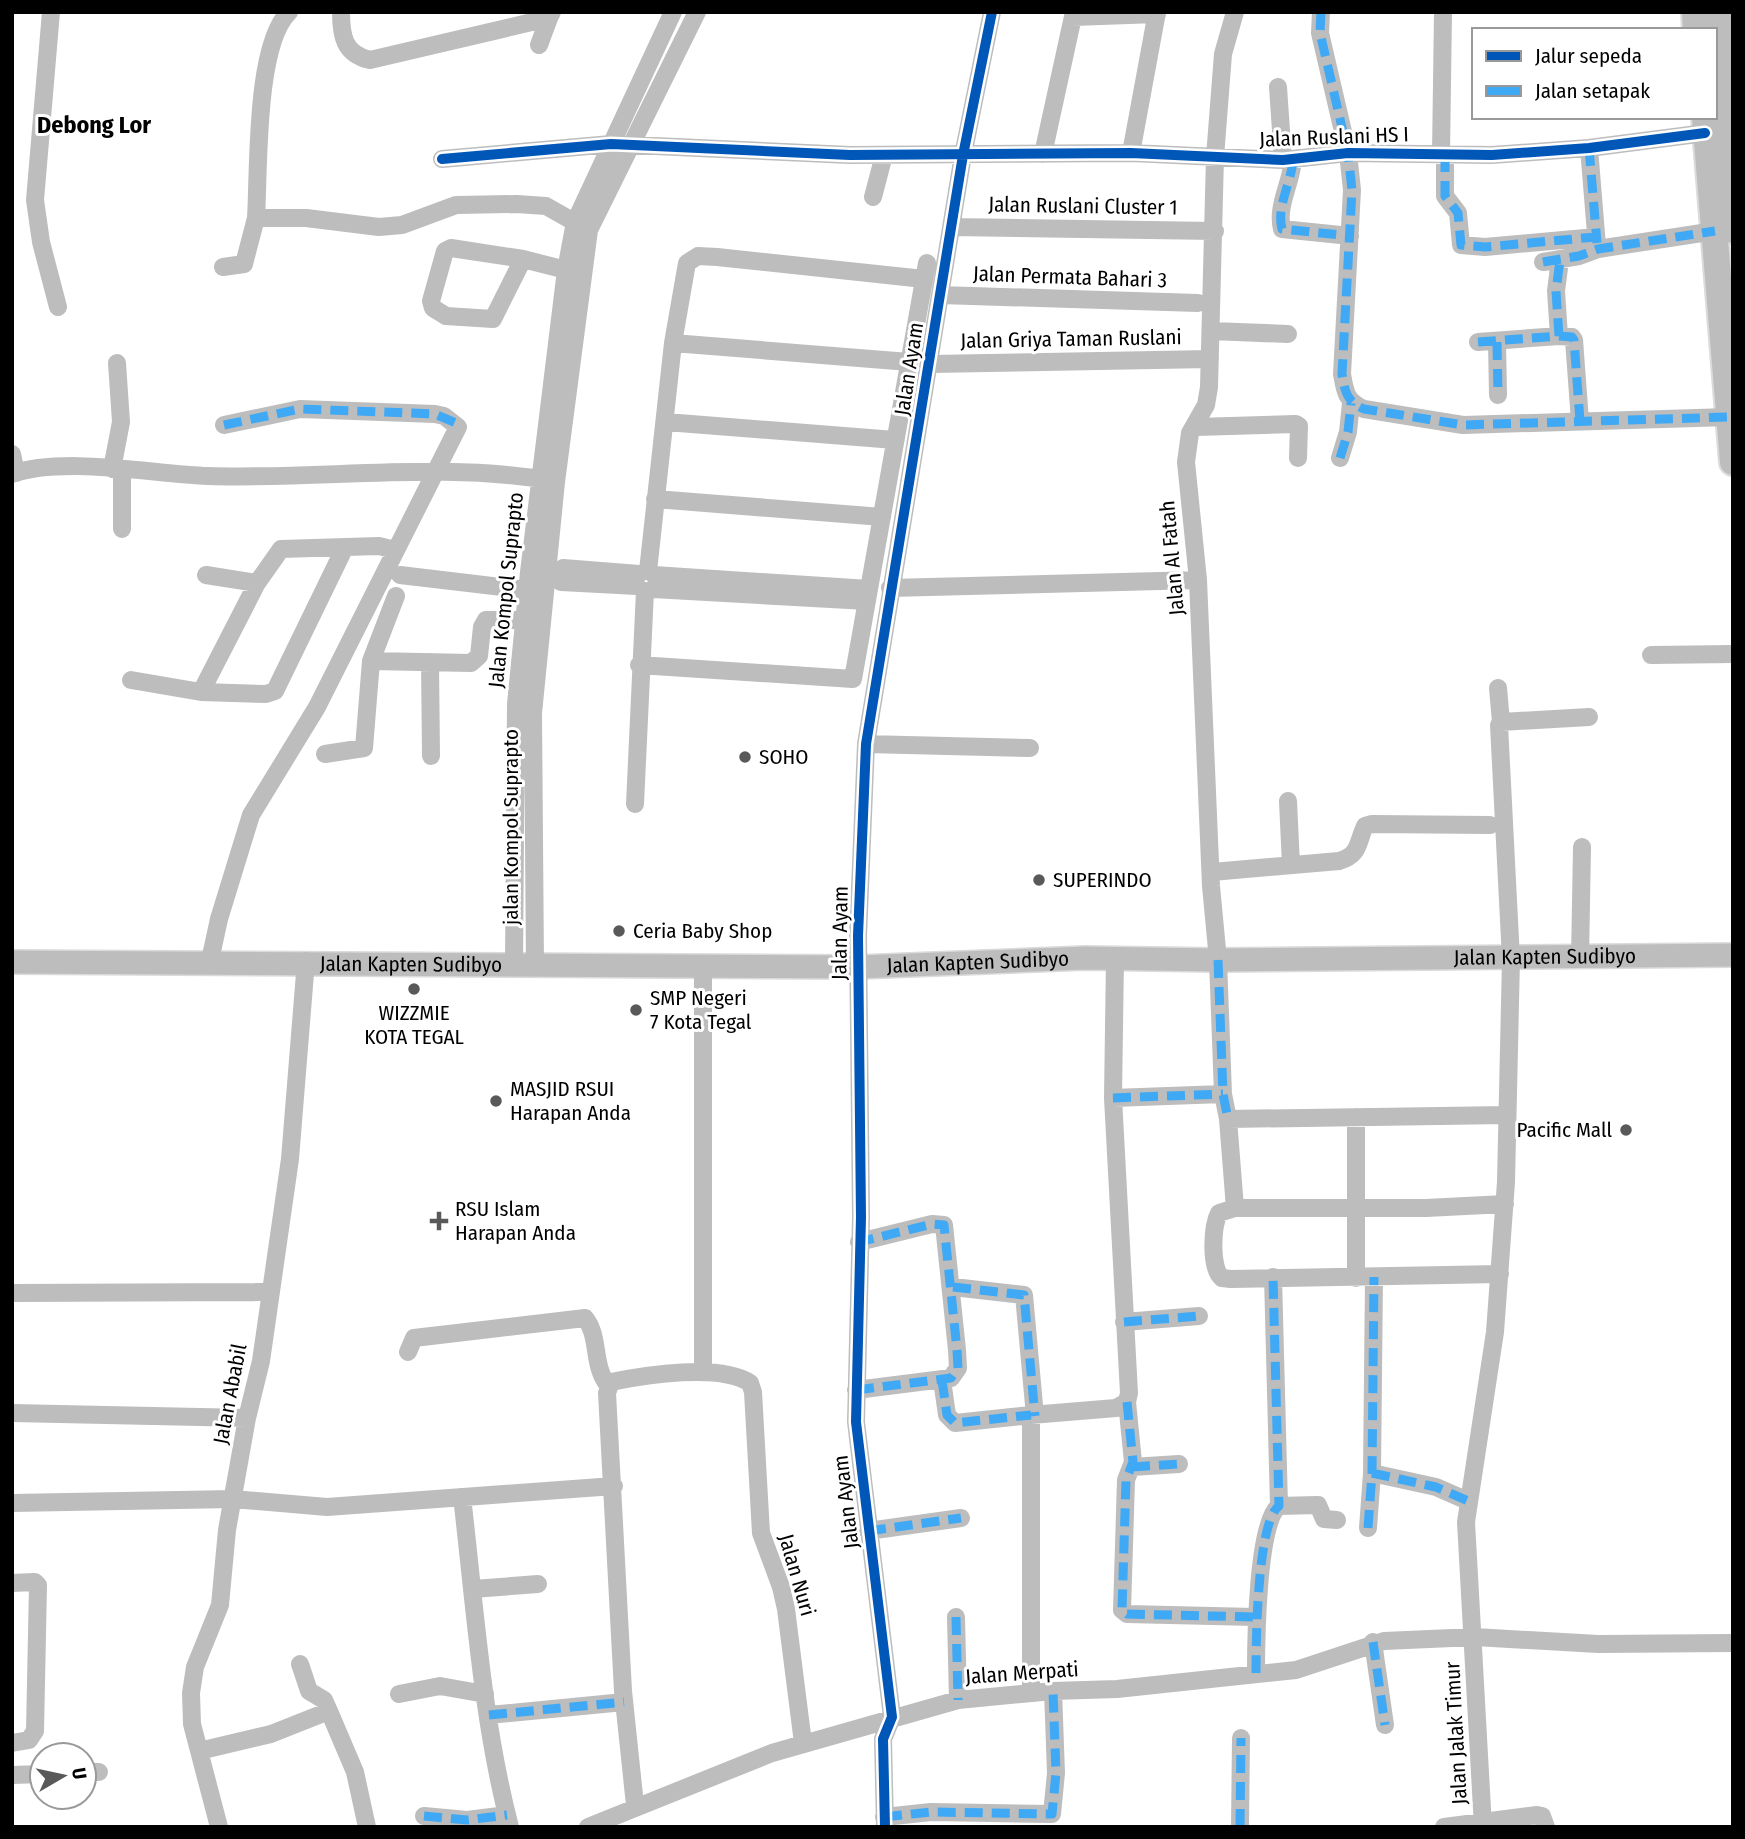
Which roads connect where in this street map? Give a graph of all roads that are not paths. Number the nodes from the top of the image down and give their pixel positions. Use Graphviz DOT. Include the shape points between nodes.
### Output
graph roads {
  1 [pos="51,12"];
  2 [pos="289,12"];
  3 [pos="341,12"];
  4 [pos="673,12"];
  5 [pos="697,12"];
  6 [pos="992,12"];
  7 [pos="1236,12"];
  8 [pos="1321,12"];
  9 [pos="1443,12"];
  10 [pos="1719,12"];
  11 [pos="1157,13"];
  12 [pos="551,15"];
  13 [pos="1073,15"];
  14 [pos="539,45"];
  15 [pos="1728,80"];
  16 [pos="1278,87"];
  17 [pos="1705,125"];
  18 [pos="611,144"];
  19 [pos="633,146"];
  20 [pos="1589,148"];
  21 [pos="1131,153"];
  22 [pos="1348,153"];
  23 [pos="1043,154"];
  24 [pos="1443,154"];
  25 [pos="884,155"];
  26 [pos="963,155"];
  27 [pos="1215,157"];
  28 [pos="442,159"];
  29 [pos="1288,160"];
  30 [pos="873,197"];
  31 [pos="256,218"];
  32 [pos="582,226"];
  33 [pos="952,227"];
  34 [pos="1215,231"];
  35 [pos="1724,231"];
  36 [pos="1350,236"];
  37 [pos="1597,243"];
  38 [pos="523,259"];
  39 [pos="223,267"];
  40 [pos="566,270"];
  41 [pos="940,295"];
  42 [pos="1198,303"];
  43 [pos="58,307"];
  44 [pos="1211,331"];
  45 [pos="1288,334"];
  46 [pos="1559,336"];
  47 [pos="1478,342"];
  48 [pos="1497,342"];
  49 [pos="673,343"];
  50 [pos="1206,359"];
  51 [pos="909,362"];
  52 [pos="117,363"];
  53 [pos="935,364"];
  54 [pos="1498,396"];
  55 [pos="1351,403"];
  56 [pos="1729,417"];
  57 [pos="1580,421"];
  58 [pos="666,422"];
  59 [pos="224,425"];
  60 [pos="1196,427"];
  61 [pos="895,440"];
  62 [pos="12,454"];
  63 [pos="1298,458"];
  64 [pos="1340,458"];
  65 [pos="1733,462"];
  66 [pos="117,469"];
  67 [pos="434,472"];
  68 [pos="14,473"];
  69 [pos="549,481"];
  70 [pos="655,499"];
  71 [pos="882,517"];
  72 [pos="122,528"];
  73 [pos="345,547"];
  74 [pos="389,548"];
  75 [pos="552,574"];
  76 [pos="206,575"];
  77 [pos="400,575"];
  78 [pos="1198,580"];
  79 [pos="528,581"];
  80 [pos="646,581"];
  81 [pos="257,583"];
  82 [pos="890,588"];
  83 [pos="868,595"];
  84 [pos="396,596"];
  85 [pos="525,620"];
  86 [pos="1733,654"];
  87 [pos="1651,656"];
  88 [pos="372,661"];
  89 [pos="430,662"];
  90 [pos="639,665"];
  91 [pos="131,680"];
  92 [pos="1498,688"];
  93 [pos="201,692"];
  94 [pos="1589,717"];
  95 [pos="1501,722"];
  96 [pos="866,744"];
  97 [pos="1030,748"];
  98 [pos="325,754"];
  99 [pos="430,756"];
  100 [pos="1288,800"];
  101 [pos="635,804"];
  102 [pos="525,810"];
  103 [pos="1490,825"];
  104 [pos="1582,847"];
  105 [pos="1291,865"];
  106 [pos="1212,872"];
  107 [pos="1733,955"];
  108 [pos="1115,958"];
  109 [pos="1511,959"];
  110 [pos="1580,959"];
  111 [pos="1218,960"];
  112 [pos="306,961"];
  113 [pos="12,962"];
  114 [pos="209,965"];
  115 [pos="524,965"];
  116 [pos="703,967"];
  117 [pos="859,967"];
  118 [pos="1223,1094"];
  119 [pos="1113,1098"];
  120 [pos="1507,1115"];
  121 [pos="1356,1117"];
  122 [pos="1228,1119"];
  123 [pos="1505,1204"];
  124 [pos="1235,1208"];
  125 [pos="1357,1208"];
  126 [pos="859,1242"];
  127 [pos="1500,1274"];
  128 [pos="1273,1277"];
  129 [pos="1365,1277"];
  130 [pos="953,1287"];
  131 [pos="269,1292"];
  132 [pos="12,1293"];
  133 [pos="1199,1316"];
  134 [pos="1124,1322"];
  135 [pos="408,1352"];
  136 [pos="703,1372"];
  137 [pos="942,1380"];
  138 [pos="608,1385"];
  139 [pos="856,1390"];
  140 [pos="1127,1402"];
  141 [pos="12,1413"];
  142 [pos="1033,1416"];
  143 [pos="247,1418"];
  144 [pos="1179,1464"];
  145 [pos="1132,1467"];
  146 [pos="1372,1473"];
  147 [pos="614,1486"];
  148 [pos="462,1497"];
  149 [pos="233,1499"];
  150 [pos="1468,1501"];
  151 [pos="12,1503"];
  152 [pos="1279,1506"];
  153 [pos="961,1518"];
  154 [pos="1337,1520"];
  155 [pos="1368,1528"];
  156 [pos="868,1531"];
  157 [pos="12,1583"];
  158 [pos="538,1584"];
  159 [pos="473,1589"];
  160 [pos="956,1616"];
  161 [pos="1255,1617"];
  162 [pos="1475,1637"];
  163 [pos="1373,1642"];
  164 [pos="1733,1643"];
  165 [pos="300,1664"];
  166 [pos="1256,1674"];
  167 [pos="1053,1691"];
  168 [pos="1031,1693"];
  169 [pos="399,1694"];
  170 [pos="485,1694"];
  171 [pos="958,1700"];
  172 [pos="624,1702"];
  173 [pos="329,1711"];
  174 [pos="489,1715"];
  175 [pos="892,1717"];
  176 [pos="1385,1725"];
  177 [pos="1241,1738"];
  178 [pos="12,1743"];
  179 [pos="803,1744"];
  180 [pos="199,1751"];
  181 [pos="635,1805"];
  182 [pos="424,1816"];
  183 [pos="509,1821"];
  184 [pos="885,1822"];
  185 [pos="1483,1825"];
  186 [pos="219,1827"];
  187 [pos="367,1827"];
  188 [pos="588,1827"];
  189 [pos="1240,1827"];
  190 [pos="1444,1827"];
  191 [pos="1545,1827"];
  1 -- 43 [label="street" via="35,200"];
  2 -- 31 [label="street" via="278,24 266,63"];
  3 -- 12 [label="street" via="345,42 360,58 370,60"];
  4 -- 18 [label="street"];
  5 -- 19 [label="street"];
  6 -- 26 [label="street, Jalan Ayam"];
  7 -- 27 [label="street, Jalan Al Fatah" via="1223,54"];
  8 -- 22 [label="street" via="1320,33"];
  9 -- 24 [label="street"];
  10 -- 15 [label="highway"];
  11 -- 13 [label="street"];
  11 -- 21 [label="street"];
  12 -- 14 [label="street"];
  13 -- 23 [label="street"];
  15 -- 35 [label="highway"];
  16 -- 29 [label="street"];
  17 -- 20 [label="street, Jalan Ruslani HS I"];
  17 -- 35 [label="highway"];
  18 -- 19 [label="street, Jalan Ruslani HS I"];
  18 -- 28 [label="street, Jalan Ruslani HS I"];
  18 -- 32 [label="street"];
  19 -- 25 [label="street, Jalan Ruslani HS I"];
  19 -- 32 [label="street"];
  20 -- 24 [label="street, Jalan Ruslani HS I"];
  20 -- 37 [label="street"];
  21 -- 23 [label="street, Jalan Ruslani HS I"];
  21 -- 27 [label="street, Jalan Ruslani HS I"];
  22 -- 24 [label="street, Jalan Ruslani HS I"];
  22 -- 29 [label="street, Jalan Ruslani HS I"];
  22 -- 36 [label="street"];
  23 -- 26 [label="street, Jalan Ruslani HS I"];
  24 -- 37 [label="street" via="1444,196 1458,213 1461,245"];
  25 -- 26 [label="street, Jalan Ruslani HS I"];
  25 -- 30 [label="street"];
  26 -- 33 [label="street, Jalan Ayam"];
  27 -- 29 [label="street, Jalan Ruslani HS I"];
  27 -- 34 [label="street, Jalan Al Fatah"];
  29 -- 36 [label="street" via="1292,177 1281,214 1282,229"];
  31 -- 32 [label="street" via="306,218 379,227 402,225 456,205 517,204 546,206"];
  31 -- 39 [label="street" via="244,264"];
  32 -- 40 [label="street, Jalan Kompol Suprapto"];
  32 -- 69 [label="street, jalan Kompol Suprapto"];
  33 -- 34 [label="street, Jalan Ruslani Cluster 1"];
  33 -- 41 [label="street, Jalan Ayam"];
  34 -- 44 [label="street, Jalan Al Fatah"];
  35 -- 37 [label="street"];
  35 -- 56 [label="highway"];
  36 -- 55 [label="street" via="1342,373"];
  37 -- 46 [label="street" via="1551,261"];
  38 -- 38 [label="street" via="448,249 431,301 433,308 446,316 493,320"];
  38 -- 40 [label="street"];
  40 -- 69 [label="street, Jalan Kompol Suprapto"];
  41 -- 42 [label="street, Jalan Permata Bahari 3"];
  41 -- 53 [label="street, Jalan Ayam"];
  44 -- 45 [label="street"];
  44 -- 50 [label="street, Jalan Al Fatah"];
  46 -- 48 [label="street"];
  46 -- 57 [label="street" via="1574,340"];
  47 -- 48 [label="street"];
  48 -- 54 [label="street"];
  49 -- 51 [label="street"];
  49 -- 51 [label="street" via="683,275 687,263 698,256 925,271"];
  49 -- 58 [label="street"];
  50 -- 53 [label="street, Jalan Griya Taman Ruslani"];
  50 -- 60 [label="street, Jalan Al Fatah" via="1206,405"];
  51 -- 61 [label="street"];
  52 -- 66 [label="street" via="121,422"];
  53 -- 82 [label="street, Jalan Ayam"];
  55 -- 57 [label="street" via="1463,425"];
  55 -- 64 [label="street"];
  56 -- 57 [label="street"];
  56 -- 65 [label="highway"];
  58 -- 61 [label="street"];
  58 -- 70 [label="street"];
  59 -- 67 [label="street" via="300,410 450,419 458,429"];
  60 -- 63 [label="street" via="1296,424"];
  60 -- 78 [label="street, Jalan Al Fatah" via="1190,433 1186,462"];
  61 -- 71 [label="street"];
  62 -- 68 [label="street"];
  66 -- 67 [label="street" via="209,476"];
  66 -- 68 [label="street" via="42,468"];
  66 -- 72 [label="street"];
  67 -- 69 [label="street"];
  67 -- 74 [label="street"];
  69 -- 75 [label="street, jalan Kompol Suprapto"];
  69 -- 79 [label="street, Jalan Kompol Suprapto"];
  70 -- 71 [label="street"];
  70 -- 80 [label="street"];
  71 -- 83 [label="street"];
  73 -- 74 [label="street"];
  73 -- 81 [label="street" via="281,549"];
  73 -- 93 [label="street" via="275,691"];
  74 -- 114 [label="street" via="317,707 251,815"];
  75 -- 79 [label="street"];
  75 -- 80 [label="street" via="563,568"];
  75 -- 102 [label="street, jalan Kompol Suprapto"];
  76 -- 81 [label="street"];
  77 -- 79 [label="street"];
  78 -- 82 [label="street"];
  78 -- 106 [label="street, Jalan Al Fatah"];
  79 -- 85 [label="street, Jalan Kompol Suprapto"];
  80 -- 83 [label="street"];
  80 -- 90 [label="street"];
  81 -- 93 [label="street"];
  82 -- 96 [label="street, Jalan Ayam"];
  83 -- 90 [label="street" via="853,679"];
  84 -- 88 [label="street"];
  85 -- 89 [label="street" via="486,620 477,660"];
  85 -- 102 [label="street, Jalan Kompol Suprapto" via="516,704"];
  86 -- 87 [label="street"];
  88 -- 89 [label="street"];
  88 -- 98 [label="street" via="363,748"];
  89 -- 99 [label="street"];
  90 -- 101 [label="street"];
  91 -- 93 [label="street"];
  92 -- 95 [label="street, Jalan Jalak Timur"];
  94 -- 95 [label="street"];
  95 -- 109 [label="street, Jalan Jalak Timur"];
  96 -- 97 [label="street"];
  96 -- 117 [label="street, Jalan Ayam"];
  100 -- 105 [label="street"];
  102 -- 115 [label="street, jalan Kompol Suprapto"];
  103 -- 105 [label="street" via="1372,824 1365,826 1351,858"];
  104 -- 110 [label="street"];
  105 -- 106 [label="street"];
  106 -- 111 [label="street, Jalan Al Fatah"];
  107 -- 110 [label="main road, Jalan Kapten Sudibyo"];
  108 -- 111 [label="main road, Jalan Kapten Sudibyo"];
  108 -- 117 [label="main road, Jalan Kapten Sudibyo"];
  108 -- 119 [label="street"];
  109 -- 110 [label="main road, Jalan Kapten Sudibyo"];
  109 -- 111 [label="main road, Jalan Kapten Sudibyo"];
  109 -- 120 [label="street, Jalan Jalak Timur"];
  111 -- 118 [label="street, Jalan Al Fatah"];
  112 -- 114 [label="main road, Jalan Kapten Sudibyo"];
  112 -- 115 [label="main road, Jalan Kapten Sudibyo"];
  112 -- 131 [label="street, Jalan Ababil" via="290,1159"];
  113 -- 114 [label="main road, Jalan Kapten Sudibyo"];
  115 -- 116 [label="main road, Jalan Kapten Sudibyo"];
  116 -- 117 [label="main road, Jalan Kapten Sudibyo"];
  116 -- 136 [label="street"];
  117 -- 126 [label="street, Jalan Ayam"];
  118 -- 119 [label="street"];
  118 -- 122 [label="street, Jalan Al Fatah"];
  119 -- 134 [label="street"];
  120 -- 121 [label="street"];
  120 -- 123 [label="street, Jalan Jalak Timur"];
  121 -- 122 [label="street"];
  121 -- 125 [label="street"];
  122 -- 124 [label="street, Jalan Al Fatah"];
  123 -- 125 [label="street"];
  123 -- 127 [label="street, Jalan Jalak Timur"];
  124 -- 125 [label="street"];
  124 -- 128 [label="street" via="1222,1211 1216,1219 1217,1275"];
  125 -- 129 [label="street"];
  126 -- 130 [label="street" via="940,1223 946,1232 946,1261"];
  126 -- 139 [label="street, Jalan Ayam"];
  127 -- 129 [label="street"];
  127 -- 150 [label="street, Jalan Jalak Timur"];
  128 -- 129 [label="street"];
  128 -- 152 [label="street"];
  129 -- 146 [label="street"];
  130 -- 137 [label="street" via="958,1368 955,1375"];
  130 -- 142 [label="street" via="1024,1295"];
  131 -- 132 [label="street"];
  131 -- 143 [label="street, Jalan Ababil" via="258,1377"];
  133 -- 134 [label="street"];
  134 -- 140 [label="street"];
  135 -- 138 [label="street" via="414,1338 585,1318 601,1377"];
  136 -- 138 [label="street, Jalan Nuri" via="626,1379"];
  136 -- 179 [label="street, Jalan Nuri" via="742,1378 753,1392 761,1533 786,1609"];
  137 -- 139 [label="street"];
  137 -- 142 [label="street" via="947,1415 955,1423"];
  138 -- 147 [label="street"];
  139 -- 156 [label="street, Jalan Ayam"];
  140 -- 142 [label="street" via="1116,1408"];
  140 -- 145 [label="street"];
  141 -- 143 [label="street"];
  142 -- 168 [label="street"];
  143 -- 149 [label="street, Jalan Ababil"];
  144 -- 145 [label="street"];
  145 -- 161 [label="street" via="1126,1480 1123,1612"];
  146 -- 150 [label="street" via="1436,1487"];
  146 -- 155 [label="street"];
  147 -- 148 [label="street"];
  147 -- 172 [label="street"];
  148 -- 149 [label="street" via="327,1507"];
  148 -- 159 [label="street"];
  149 -- 151 [label="street"];
  149 -- 180 [label="street, Jalan Ababil" via="220,1605 192,1680 191,1714"];
  150 -- 162 [label="street, Jalan Jalak Timur" via="1466,1545"];
  152 -- 154 [label="street" via="1318,1505 1324,1519"];
  152 -- 161 [label="street" via="1268,1520"];
  153 -- 156 [label="street"];
  156 -- 175 [label="street, Jalan Ayam"];
  157 -- 178 [label="street" via="38,1585 35,1731 29,1740"];
  158 -- 159 [label="street"];
  159 -- 170 [label="street"];
  160 -- 171 [label="street"];
  161 -- 166 [label="street"];
  162 -- 163 [label="street, Jalan Merpati"];
  162 -- 164 [label="street, Jalan Merpati" via="1598,1644"];
  162 -- 185 [label="street, Jalan Jalak Timur"];
  163 -- 166 [label="street, Jalan Merpati" via="1317,1664"];
  163 -- 176 [label="street"];
  165 -- 173 [label="street" via="309,1690 324,1700"];
  166 -- 167 [label="street, Jalan Merpati"];
  167 -- 168 [label="street, Jalan Merpati"];
  167 -- 184 [label="street" via="1056,1773 1052,1814 931,1812"];
  168 -- 171 [label="street, Jalan Merpati"];
  169 -- 170 [label="street" via="440,1686"];
  170 -- 174 [label="street"];
  171 -- 175 [label="street, Jalan Merpati"];
  172 -- 174 [label="street"];
  172 -- 181 [label="street"];
  173 -- 180 [label="street" via="271,1734"];
  173 -- 187 [label="street" via="355,1772"];
  174 -- 183 [label="street" via="497,1777"];
  175 -- 179 [label="street, Jalan Merpati"];
  175 -- 184 [label="street" via="883,1739"];
  177 -- 189 [label="street"];
  179 -- 181 [label="street, Jalan Merpati"];
  180 -- 186 [label="street, Jalan Ababil"];
  181 -- 188 [label="street, Jalan Merpati"];
  182 -- 183 [label="street"];
  185 -- 190 [label="street"];
  185 -- 191 [label="street" via="1537,1815 1542,1816"];
}
